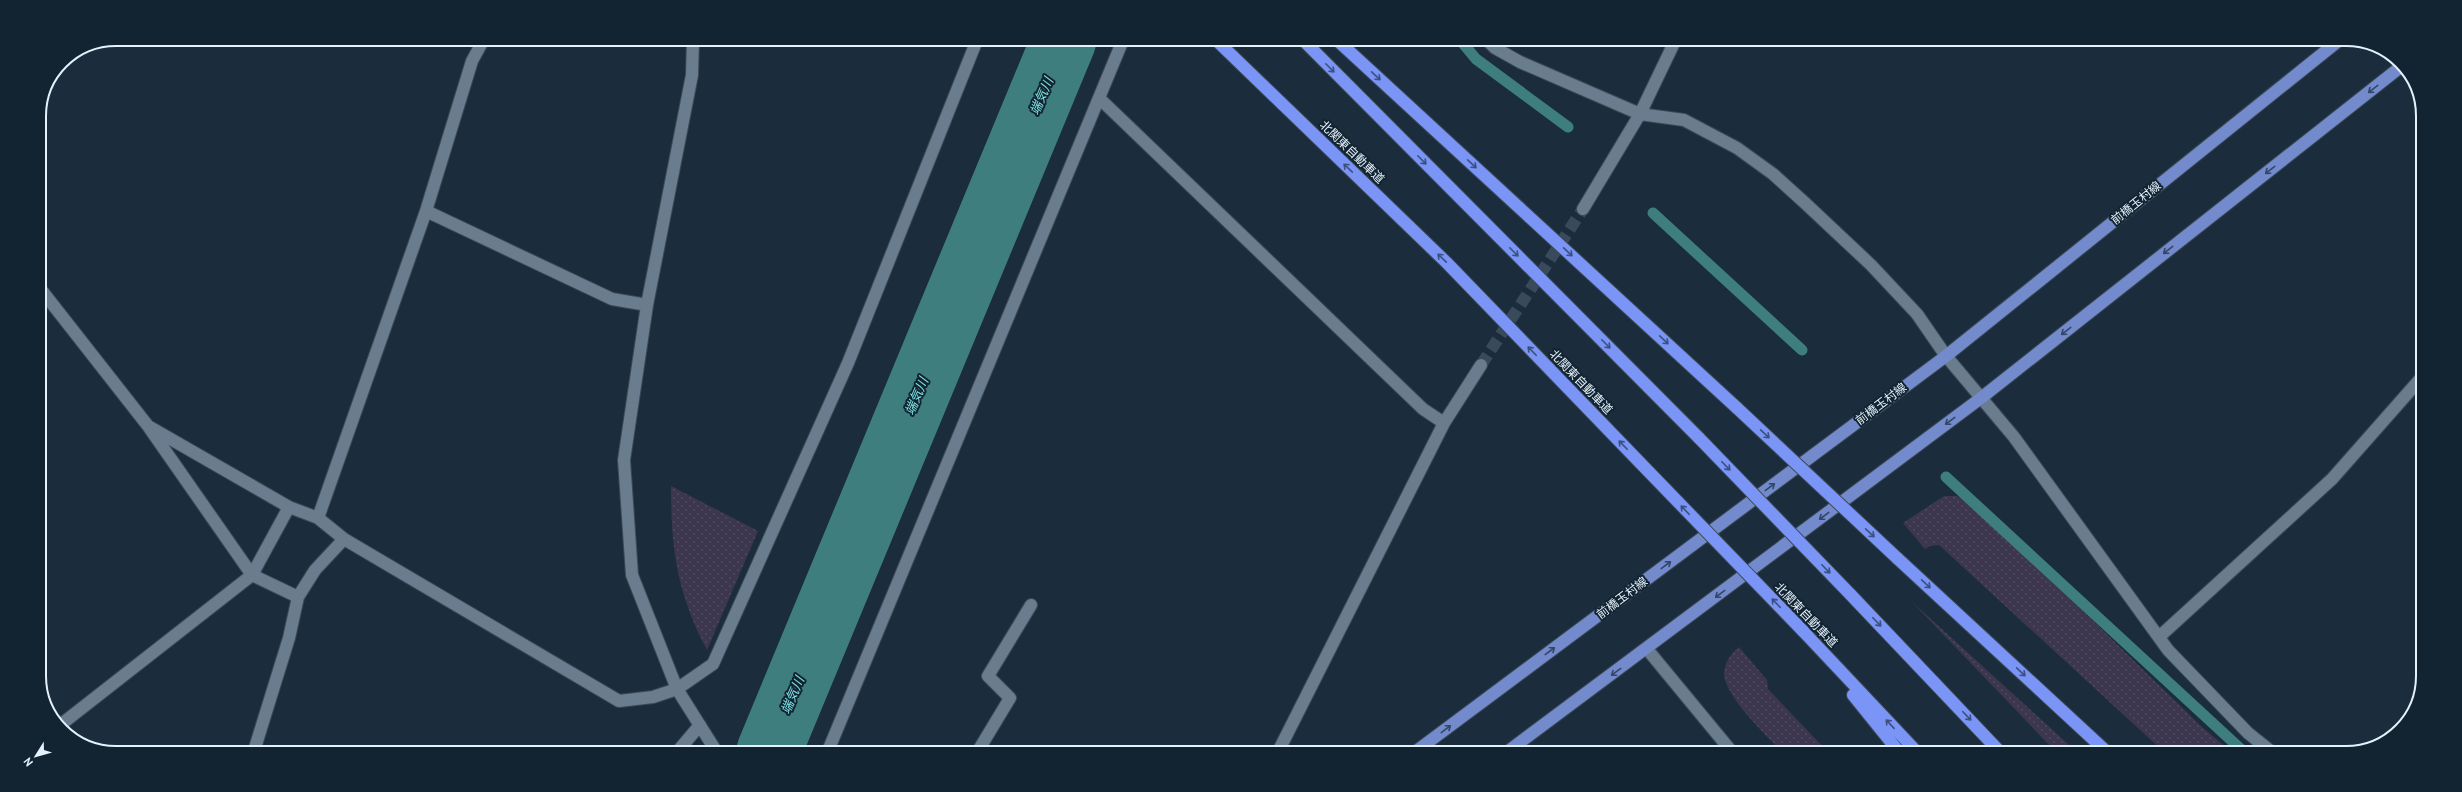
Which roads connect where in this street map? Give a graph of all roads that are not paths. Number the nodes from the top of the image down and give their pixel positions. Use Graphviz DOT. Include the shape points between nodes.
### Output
graph roads {
  1 [pos="480,46"];
  2 [pos="693,46"];
  3 [pos="975,46"];
  4 [pos="1121,46"];
  5 [pos="1222,46"];
  6 [pos="1309,46"];
  7 [pos="1344,46"];
  8 [pos="1493,46"];
  9 [pos="1674,46"];
  10 [pos="2331,46"];
  11 [pos="2398,69"];
  12 [pos="1099,98"];
  13 [pos="1640,114"];
  14 [pos="1583,209"];
  15 [pos="426,211"];
  16 [pos="46,296"];
  17 [pos="647,305"];
  18 [pos="1946,356"];
  19 [pos="1481,365"];
  20 [pos="2416,384"];
  21 [pos="1981,398"];
  22 [pos="1444,423"];
  23 [pos="148,426"];
  24 [pos="290,507"];
  25 [pos="318,518"];
  26 [pos="344,539"];
  27 [pos="252,575"];
  28 [pos="298,597"];
  29 [pos="1031,605"];
  30 [pos="1803,631"];
  31 [pos="2159,637"];
  32 [pos="1647,649"];
  33 [pos="677,689"];
  34 [pos="63,722"];
  35 [pos="700,725"];
  36 [pos="255,746"];
  37 [pos="682,746"];
  38 [pos="712,746"];
  39 [pos="830,746"];
  40 [pos="981,746"];
  41 [pos="1281,746"];
  42 [pos="1423,746"];
  43 [pos="1519,746"];
  44 [pos="1727,746"];
  45 [pos="1894,746"];
  46 [pos="1911,746"];
  47 [pos="1994,746"];
  48 [pos="2100,746"];
  49 [pos="2264,746"];
  1 -- 15 [label="street" via="472,62"];
  2 -- 17 [label="street" via="692,75"];
  3 -- 33 [label="street" via="848,363 713,664"];
  4 -- 12 [label="street"];
  30 -- 5 [label="highway, 北関東自動車道, one-way, bridge" via="1447,263"];
  6 -- 47 [label="highway, one-way, bridge" via="1699,438"];
  7 -- 48 [label="highway, one-way, bridge"];
  8 -- 13 [label="street" via="1520,62"];
  9 -- 13 [label="street"];
  10 -- 18 [label="main road, 前橋玉村線"];
  11 -- 21 [label="main road, one-way"];
  12 -- 22 [label="street" via="1423,409"];
  12 -- 39 [label="street"];
  13 -- 14 [label="street"];
  13 -- 18 [label="street" via="1684,120 1737,148 1773,174 1871,265 1917,314"];
  15 -- 17 [label="street" via="612,298"];
  15 -- 25 [label="street"];
  16 -- 23 [label="street"];
  17 -- 33 [label="street" via="624,460 632,575"];
  18 -- 21 [label="street"];
  42 -- 18 [label="main road, 前橋玉村線, one-way"];
  19 -- 22 [label="street"];
  20 -- 31 [label="street" via="2332,478"];
  21 -- 31 [label="street" via="2014,437"];
  21 -- 32 [label="main road, one-way"];
  22 -- 41 [label="street"];
  23 -- 24 [label="street"];
  23 -- 27 [label="street"];
  24 -- 25 [label="street"];
  24 -- 27 [label="street"];
  25 -- 26 [label="street"];
  26 -- 28 [label="street" via="315,570"];
  26 -- 33 [label="street" via="619,701 653,697"];
  27 -- 28 [label="street"];
  27 -- 34 [label="street"];
  28 -- 36 [label="street" via="289,638"];
  29 -- 40 [label="street" via="988,676 1010,698"];
  30 -- 45 [label="highway"];
  46 -- 30 [label="highway, 北関東自動車道, one-way"];
  31 -- 49 [label="street" via="2190,675"];
  32 -- 43 [label="main road, one-way"];
  32 -- 44 [label="street"];
  33 -- 35 [label="street"];
  35 -- 37 [label="street"];
  35 -- 38 [label="street"];
}
